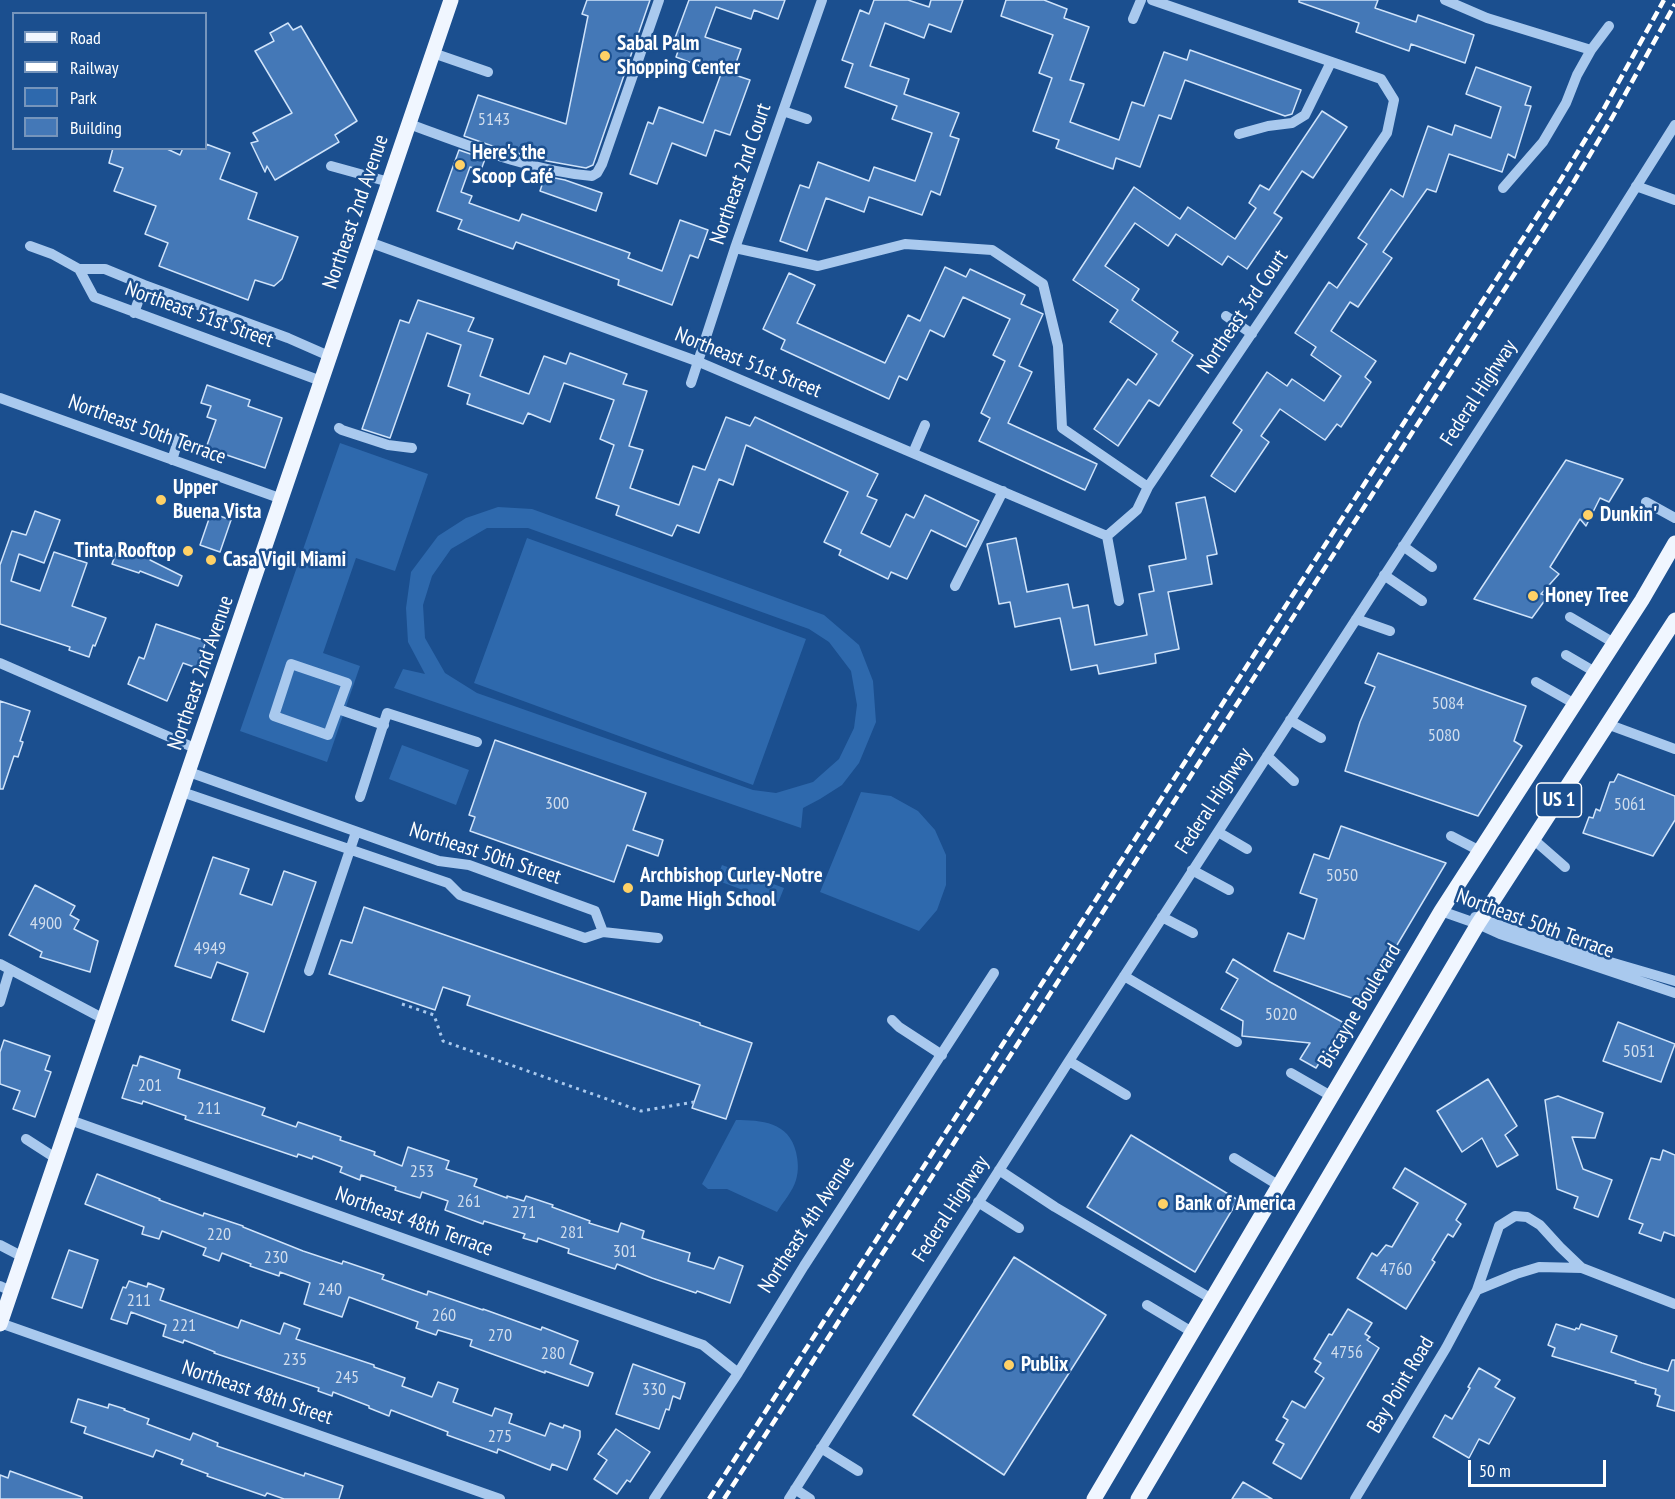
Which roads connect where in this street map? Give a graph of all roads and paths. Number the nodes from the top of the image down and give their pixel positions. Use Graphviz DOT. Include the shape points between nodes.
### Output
graph roads {
  1 [pos="452,0"];
  2 [pos="659,0"];
  3 [pos="822,0"];
  4 [pos="1141,0"];
  5 [pos="1152,0"];
  6 [pos="1445,0"];
  7 [pos="1133,19"];
  8 [pos="1609,26"];
  9 [pos="1591,50"];
  10 [pos="433,53"];
  11 [pos="1331,62"];
  12 [pos="488,72"];
  13 [pos="783,111"];
  14 [pos="807,120"];
  15 [pos="409,124"];
  16 [pos="1675,125"];
  17 [pos="1239,134"];
  18 [pos="331,166"];
  19 [pos="389,182"];
  20 [pos="1636,186"];
  21 [pos="1503,188"];
  22 [pos="1675,201"];
  23 [pos="369,242"];
  24 [pos="30,246"];
  25 [pos="735,248"];
  26 [pos="79,269"];
  27 [pos="144,285"];
  28 [pos="134,313"];
  29 [pos="1226,316"];
  30 [pos="1252,334"];
  31 [pos="329,356"];
  32 [pos="699,362"];
  33 [pos="321,381"];
  34 [pos="691,383"];
  35 [pos="0,398"];
  36 [pos="925,425"];
  37 [pos="339,428"];
  38 [pos="179,438"];
  39 [pos="412,448"];
  40 [pos="913,453"];
  41 [pos="172,460"];
  42 [pos="1148,487"];
  43 [pos="1003,491"];
  44 [pos="282,499"];
  45 [pos="1646,502"];
  46 [pos="1675,518"];
  47 [pos="1107,536"];
  48 [pos="1675,543"];
  49 [pos="1403,546"];
  50 [pos="1432,567"];
  51 [pos="1384,575"];
  52 [pos="955,586"];
  53 [pos="1119,601"];
  54 [pos="1422,601"];
  55 [pos="1570,617"];
  56 [pos="1356,619"];
  57 [pos="1675,620"];
  58 [pos="1390,631"];
  59 [pos="1614,643"];
  60 [pos="1566,655"];
  61 [pos="0,663"];
  62 [pos="1595,672"];
  63 [pos="1536,682"];
  64 [pos="1575,704"];
  65 [pos="338,708"];
  66 [pos="1290,720"];
  67 [pos="1608,724"];
  68 [pos="384,725"];
  69 [pos="1321,738"];
  70 [pos="477,742"];
  71 [pos="197,749"];
  72 [pos="1675,749"];
  73 [pos="1267,756"];
  74 [pos="189,772"];
  75 [pos="1294,781"];
  76 [pos="182,792"];
  77 [pos="360,797"];
  78 [pos="356,832"];
  79 [pos="1218,832"];
  80 [pos="1451,836"];
  81 [pos="1533,839"];
  82 [pos="351,849"];
  83 [pos="1247,849"];
  84 [pos="1480,851"];
  85 [pos="1565,867"];
  86 [pos="1192,870"];
  87 [pos="1229,890"];
  88 [pos="1441,911"];
  89 [pos="1162,917"];
  90 [pos="1480,921"];
  91 [pos="603,932"];
  92 [pos="1193,933"];
  93 [pos="658,938"];
  94 [pos="5,966"];
  95 [pos="309,971"];
  96 [pos="994,974"];
  97 [pos="1124,976"];
  98 [pos="1675,981"];
  99 [pos="1675,993"];
  100 [pos="0,1002"];
  101 [pos="402,1004"];
  102 [pos="104,1019"];
  103 [pos="892,1020"];
  104 [pos="1237,1042"];
  105 [pos="942,1055"];
  106 [pos="1068,1061"];
  107 [pos="1291,1073"];
  108 [pos="1126,1095"];
  109 [pos="1331,1096"];
  110 [pos="694,1102"];
  111 [pos="70,1120"];
  112 [pos="26,1139"];
  113 [pos="1234,1158"];
  114 [pos="57,1159"];
  115 [pos="999,1170"];
  116 [pos="1278,1185"];
  117 [pos="978,1202"];
  118 [pos="1019,1228"];
  119 [pos="0,1245"];
  120 [pos="23,1257"];
  121 [pos="1582,1268"];
  122 [pos="6,1289"];
  123 [pos="1477,1290"];
  124 [pos="1212,1299"];
  125 [pos="1675,1304"];
  126 [pos="1147,1305"];
  127 [pos="0,1324"];
  128 [pos="1192,1332"];
  129 [pos="738,1373"];
  130 [pos="821,1448"];
  131 [pos="858,1471"];
  132 [pos="795,1489"];
  133 [pos="500,1499"];
  134 [pos="654,1499"];
  135 [pos="789,1499"];
  136 [pos="810,1499"];
  137 [pos="1094,1499"];
  138 [pos="1138,1499"];
  139 [pos="1356,1499"];
  1 -- 10 [label="main road, Northeast 2nd Avenue"];
  2 -- 15 [label="street" via="602,164 592,176 503,158"];
  3 -- 13 [label="street, Northeast 2nd Court"];
  4 -- 7 [label="street"];
  5 -- 11 [label="street"];
  6 -- 9 [label="street" via="1487,18"];
  8 -- 9 [label="street"];
  9 -- 21 [label="street" via="1543,142"];
  10 -- 12 [label="street"];
  10 -- 15 [label="main road, Northeast 2nd Avenue"];
  11 -- 17 [label="street" via="1305,115 1292,123"];
  11 -- 30 [label="street, Northeast 3rd Court" via="1381,80 1394,100 1387,133"];
  13 -- 14 [label="street"];
  13 -- 25 [label="street, Northeast 2nd Court"];
  15 -- 19 [label="main road, Northeast 2nd Avenue"];
  16 -- 20 [label="street, Federal Highway"];
  18 -- 19 [label="street"];
  19 -- 23 [label="main road, Northeast 2nd Avenue"];
  20 -- 22 [label="street"];
  20 -- 49 [label="street, Federal Highway"];
  23 -- 31 [label="main road, Northeast 2nd Avenue"];
  23 -- 32 [label="street, Northeast 51st Street"];
  24 -- 26 [label="street, Northeast 51st Street"];
  25 -- 32 [label="street, Northeast 2nd Court"];
  25 -- 42 [label="street" via="818,266 905,244 992,250 1043,284 1058,346 1062,428"];
  26 -- 27 [label="street, Northeast 51st Street" via="105,268"];
  26 -- 28 [label="street, Northeast 51st Street" via="94,297"];
  27 -- 28 [label="street"];
  27 -- 31 [label="street, Northeast 51st Street"];
  28 -- 33 [label="street, Northeast 51st Street"];
  29 -- 30 [label="street"];
  30 -- 42 [label="street, Northeast 3rd Court"];
  31 -- 33 [label="main road, Northeast 2nd Avenue"];
  32 -- 34 [label="street, Northeast 2nd Court"];
  32 -- 40 [label="street, Northeast 51st Street"];
  33 -- 44 [label="main road, Northeast 2nd Avenue"];
  35 -- 41 [label="street, Northeast 50th Terrace"];
  36 -- 40 [label="street"];
  37 -- 39 [label="street"];
  38 -- 41 [label="street"];
  40 -- 43 [label="street, Northeast 51st Street"];
  41 -- 44 [label="street, Northeast 50th Terrace"];
  42 -- 47 [label="street, Northeast 3rd Court" via="1137,510"];
  43 -- 47 [label="street, Northeast 51st Street"];
  43 -- 52 [label="street"];
  44 -- 71 [label="main road, Northeast 2nd Avenue"];
  45 -- 46 [label="street"];
  47 -- 53 [label="street"];
  48 -- 59 [label="main road, Biscayne Boulevard / US 1"];
  49 -- 50 [label="street"];
  49 -- 51 [label="street, Federal Highway"];
  51 -- 54 [label="street"];
  51 -- 56 [label="street, Federal Highway"];
  55 -- 59 [label="street"];
  56 -- 58 [label="street"];
  56 -- 66 [label="street, Federal Highway"];
  57 -- 67 [label="main road, US 1"];
  59 -- 62 [label="main road, Biscayne Boulevard / US 1"];
  60 -- 62 [label="street"];
  61 -- 71 [label="street"];
  62 -- 64 [label="main road, Biscayne Boulevard / US 1"];
  63 -- 64 [label="street"];
  64 -- 84 [label="main road, Biscayne Boulevard / US 1"];
  65 -- 65 [label="street" via="347,683 291,664 274,716 328,735"];
  65 -- 68 [label="street"];
  66 -- 69 [label="street"];
  66 -- 73 [label="street, Federal Highway"];
  67 -- 72 [label="street"];
  67 -- 81 [label="main road, US 1"];
  68 -- 70 [label="street" via="387,713"];
  68 -- 77 [label="street"];
  71 -- 74 [label="main road, Northeast 2nd Avenue"];
  73 -- 75 [label="street"];
  73 -- 79 [label="street, Federal Highway"];
  74 -- 76 [label="main road, Northeast 2nd Avenue"];
  74 -- 78 [label="street, Northeast 50th Street"];
  76 -- 82 [label="street, Northeast 50th Street"];
  76 -- 102 [label="main road, Northeast 2nd Avenue"];
  78 -- 82 [label="street"];
  78 -- 91 [label="street, Northeast 50th Street" via="439,861 469,865 595,911"];
  79 -- 83 [label="street"];
  79 -- 86 [label="street, Federal Highway"];
  80 -- 84 [label="street"];
  81 -- 85 [label="street"];
  81 -- 90 [label="main road, US 1"];
  82 -- 91 [label="street, Northeast 50th Street" via="448,883 460,895 585,938"];
  82 -- 95 [label="street"];
  84 -- 88 [label="main road, Biscayne Boulevard / US 1"];
  86 -- 87 [label="street"];
  86 -- 89 [label="street, Federal Highway"];
  88 -- 90 [label="street, Northeast 50th Terrace"];
  88 -- 109 [label="main road, Biscayne Boulevard / US 1"];
  89 -- 92 [label="street"];
  89 -- 97 [label="street, Federal Highway"];
  90 -- 98 [label="street, Northeast 50th Terrace"];
  90 -- 99 [label="street, Northeast 50th Terrace" via="1500,934"];
  90 -- 138 [label="main road, US 1"];
  91 -- 93 [label="street"];
  94 -- 100 [label="street"];
  94 -- 102 [label="street"];
  96 -- 105 [label="street, Northeast 4th Avenue"];
  97 -- 104 [label="street"];
  97 -- 106 [label="street, Federal Highway"];
  101 -- 110 [label="path" via="434,1015 443,1041 641,1111"];
  102 -- 111 [label="main road, Northeast 2nd Avenue"];
  103 -- 105 [label="street"];
  105 -- 129 [label="street, Northeast 4th Avenue"];
  106 -- 108 [label="street"];
  106 -- 115 [label="street, Federal Highway"];
  107 -- 109 [label="street"];
  109 -- 116 [label="main road, Biscayne Boulevard / US 1"];
  111 -- 114 [label="main road, Northeast 2nd Avenue"];
  111 -- 129 [label="street, Northeast 48th Terrace" via="703,1345"];
  112 -- 114 [label="street"];
  113 -- 116 [label="street"];
  114 -- 120 [label="main road, Northeast 2nd Avenue"];
  115 -- 117 [label="street, Federal Highway"];
  115 -- 124 [label="street"];
  116 -- 124 [label="main road, Biscayne Boulevard / US 1"];
  117 -- 118 [label="street"];
  117 -- 130 [label="street, Federal Highway"];
  119 -- 120 [label="street"];
  120 -- 122 [label="main road, Northeast 2nd Avenue"];
  121 -- 123 [label="street, Bay Point Road" via="1539,1267"];
  121 -- 123 [label="street, Bay Point Road" via="1540,1225 1527,1217 1515,1216 1499,1226"];
  121 -- 125 [label="street, Bay Point Road"];
  122 -- 127 [label="main road, Northeast 2nd Avenue"];
  123 -- 139 [label="street, Bay Point Road"];
  124 -- 128 [label="main road, Biscayne Boulevard / US 1"];
  126 -- 128 [label="street"];
  127 -- 133 [label="street, Northeast 48th Street"];
  128 -- 137 [label="main road, Biscayne Boulevard / US 1"];
  129 -- 134 [label="street, Northeast 4th Avenue"];
  130 -- 131 [label="street"];
  130 -- 132 [label="street, Federal Highway"];
  132 -- 135 [label="street, Federal Highway"];
  132 -- 136 [label="street"];
}
